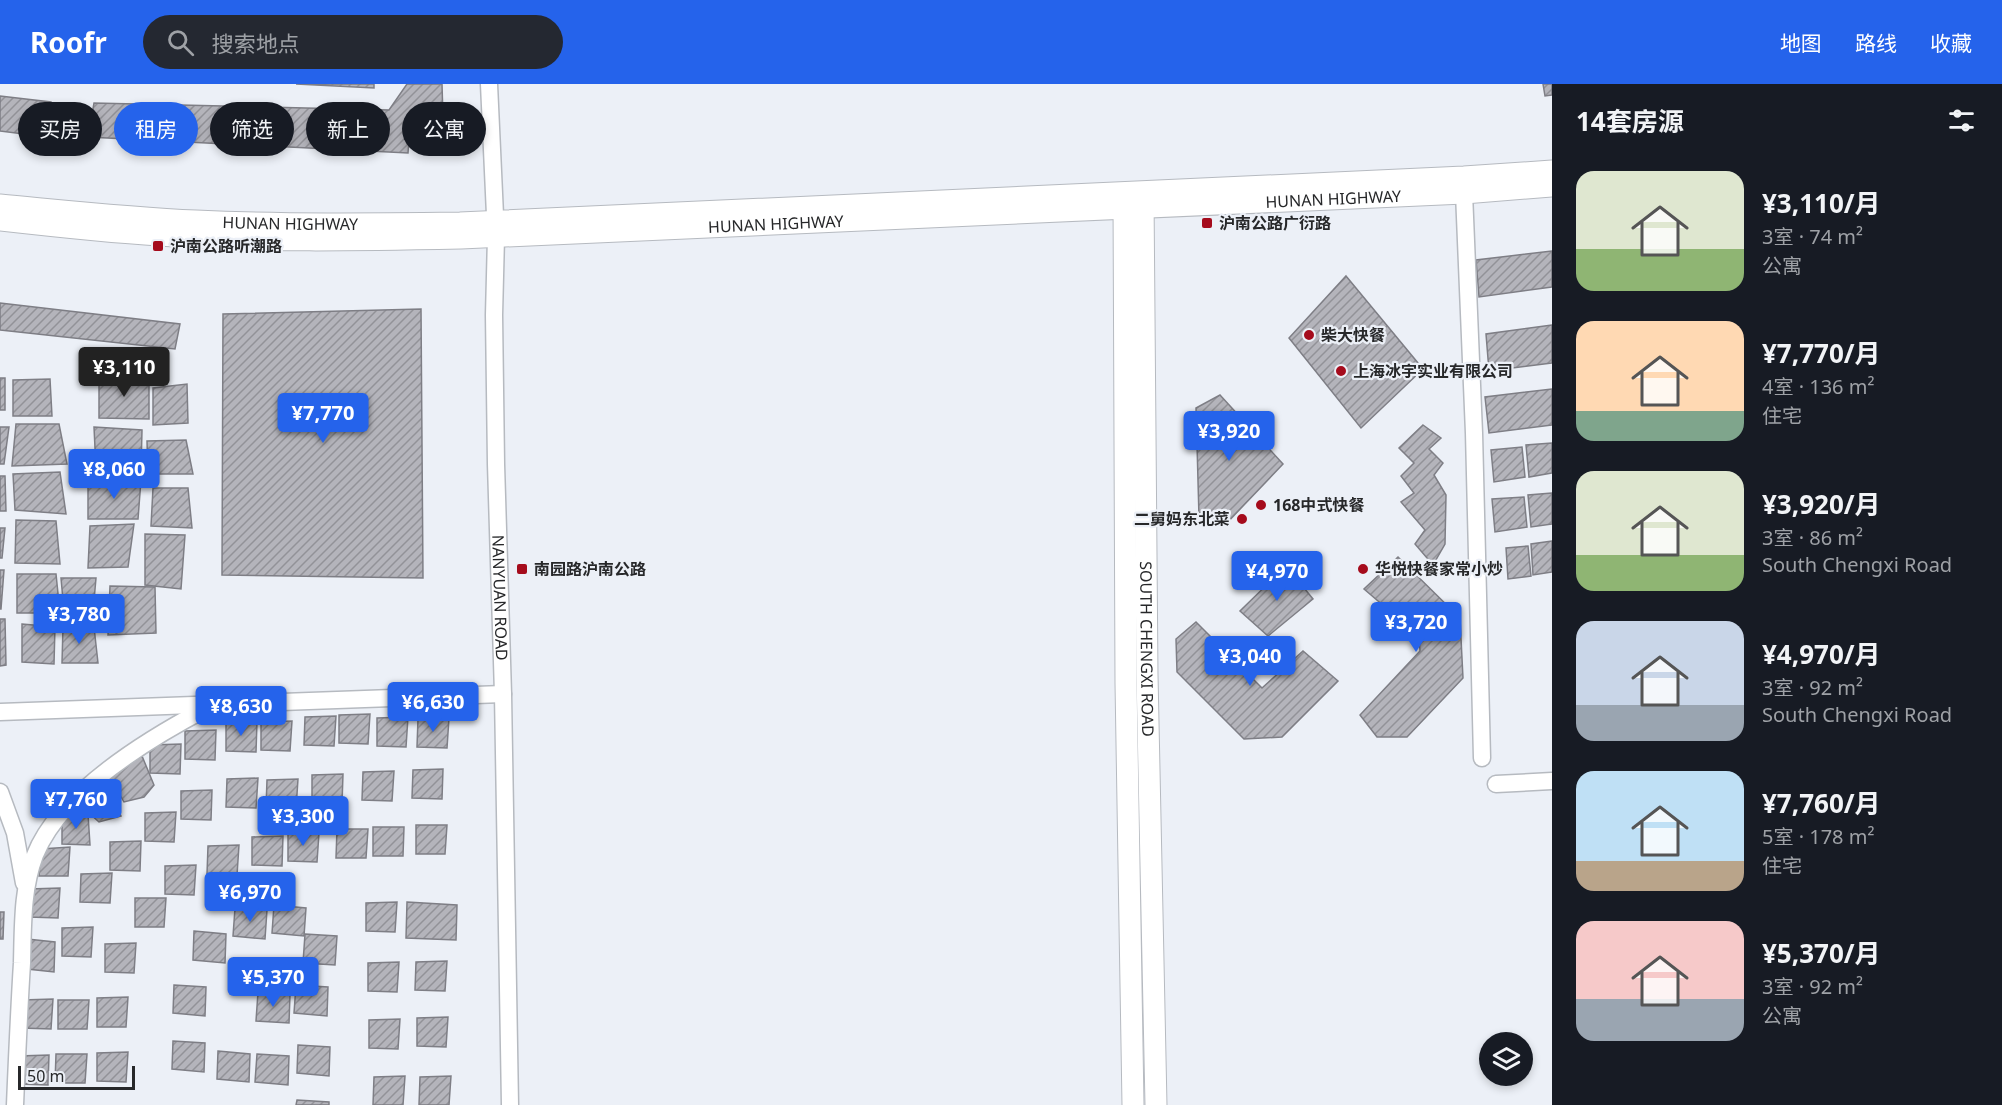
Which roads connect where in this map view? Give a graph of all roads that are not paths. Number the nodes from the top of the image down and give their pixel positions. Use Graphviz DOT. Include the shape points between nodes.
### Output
graph roads {
  1 [pos="489,84"];
  2 [pos="1552,171"];
  3 [pos="1552,186"];
  4 [pos="1464,193"];
  5 [pos="1134,200"];
  6 [pos="0,205"];
  7 [pos="0,220"];
  8 [pos="496,229"];
  9 [pos="503,694"];
  10 [pos="213,705"];
  11 [pos="0,712"];
  12 [pos="1482,758"];
  13 [pos="1552,781"];
  14 [pos="1496,784"];
  15 [pos="0,792"];
  16 [pos="25,890"];
  17 [pos="15,1105"];
  18 [pos="510,1105"];
  19 [pos="1132,1105"];
  20 [pos="1156,1105"];
  1 -- 8 [label="street, NANYUAN ROAD"];
  2 -- 5 [label="main road, HUNAN HIGHWAY"];
  3 -- 4 [label="main road, HUNAN HIGHWAY"];
  4 -- 5 [label="main road, HUNAN HIGHWAY"];
  4 -- 12 [label="street"];
  5 -- 8 [label="main road, HUNAN HIGHWAY"];
  5 -- 19 [label="main road, SOUTH CHENGXI ROAD" via="1126,683"];
  5 -- 20 [label="main road, SOUTH CHENGXI ROAD"];
  6 -- 8 [label="main road, HUNAN HIGHWAY" via="237,223"];
  7 -- 8 [label="main road, HUNAN HIGHWAY" via="226,238 371,239"];
  8 -- 9 [label="street, NANYUAN ROAD" via="496,464"];
  9 -- 10 [label="street"];
  9 -- 18 [label="street, NANYUAN ROAD"];
  10 -- 11 [label="street"];
  10 -- 16 [label="street" via="136,749 80,794 46,835"];
  13 -- 14 [label="street"];
  15 -- 16 [label="street" via="15,833"];
  16 -- 17 [label="street"];
}
